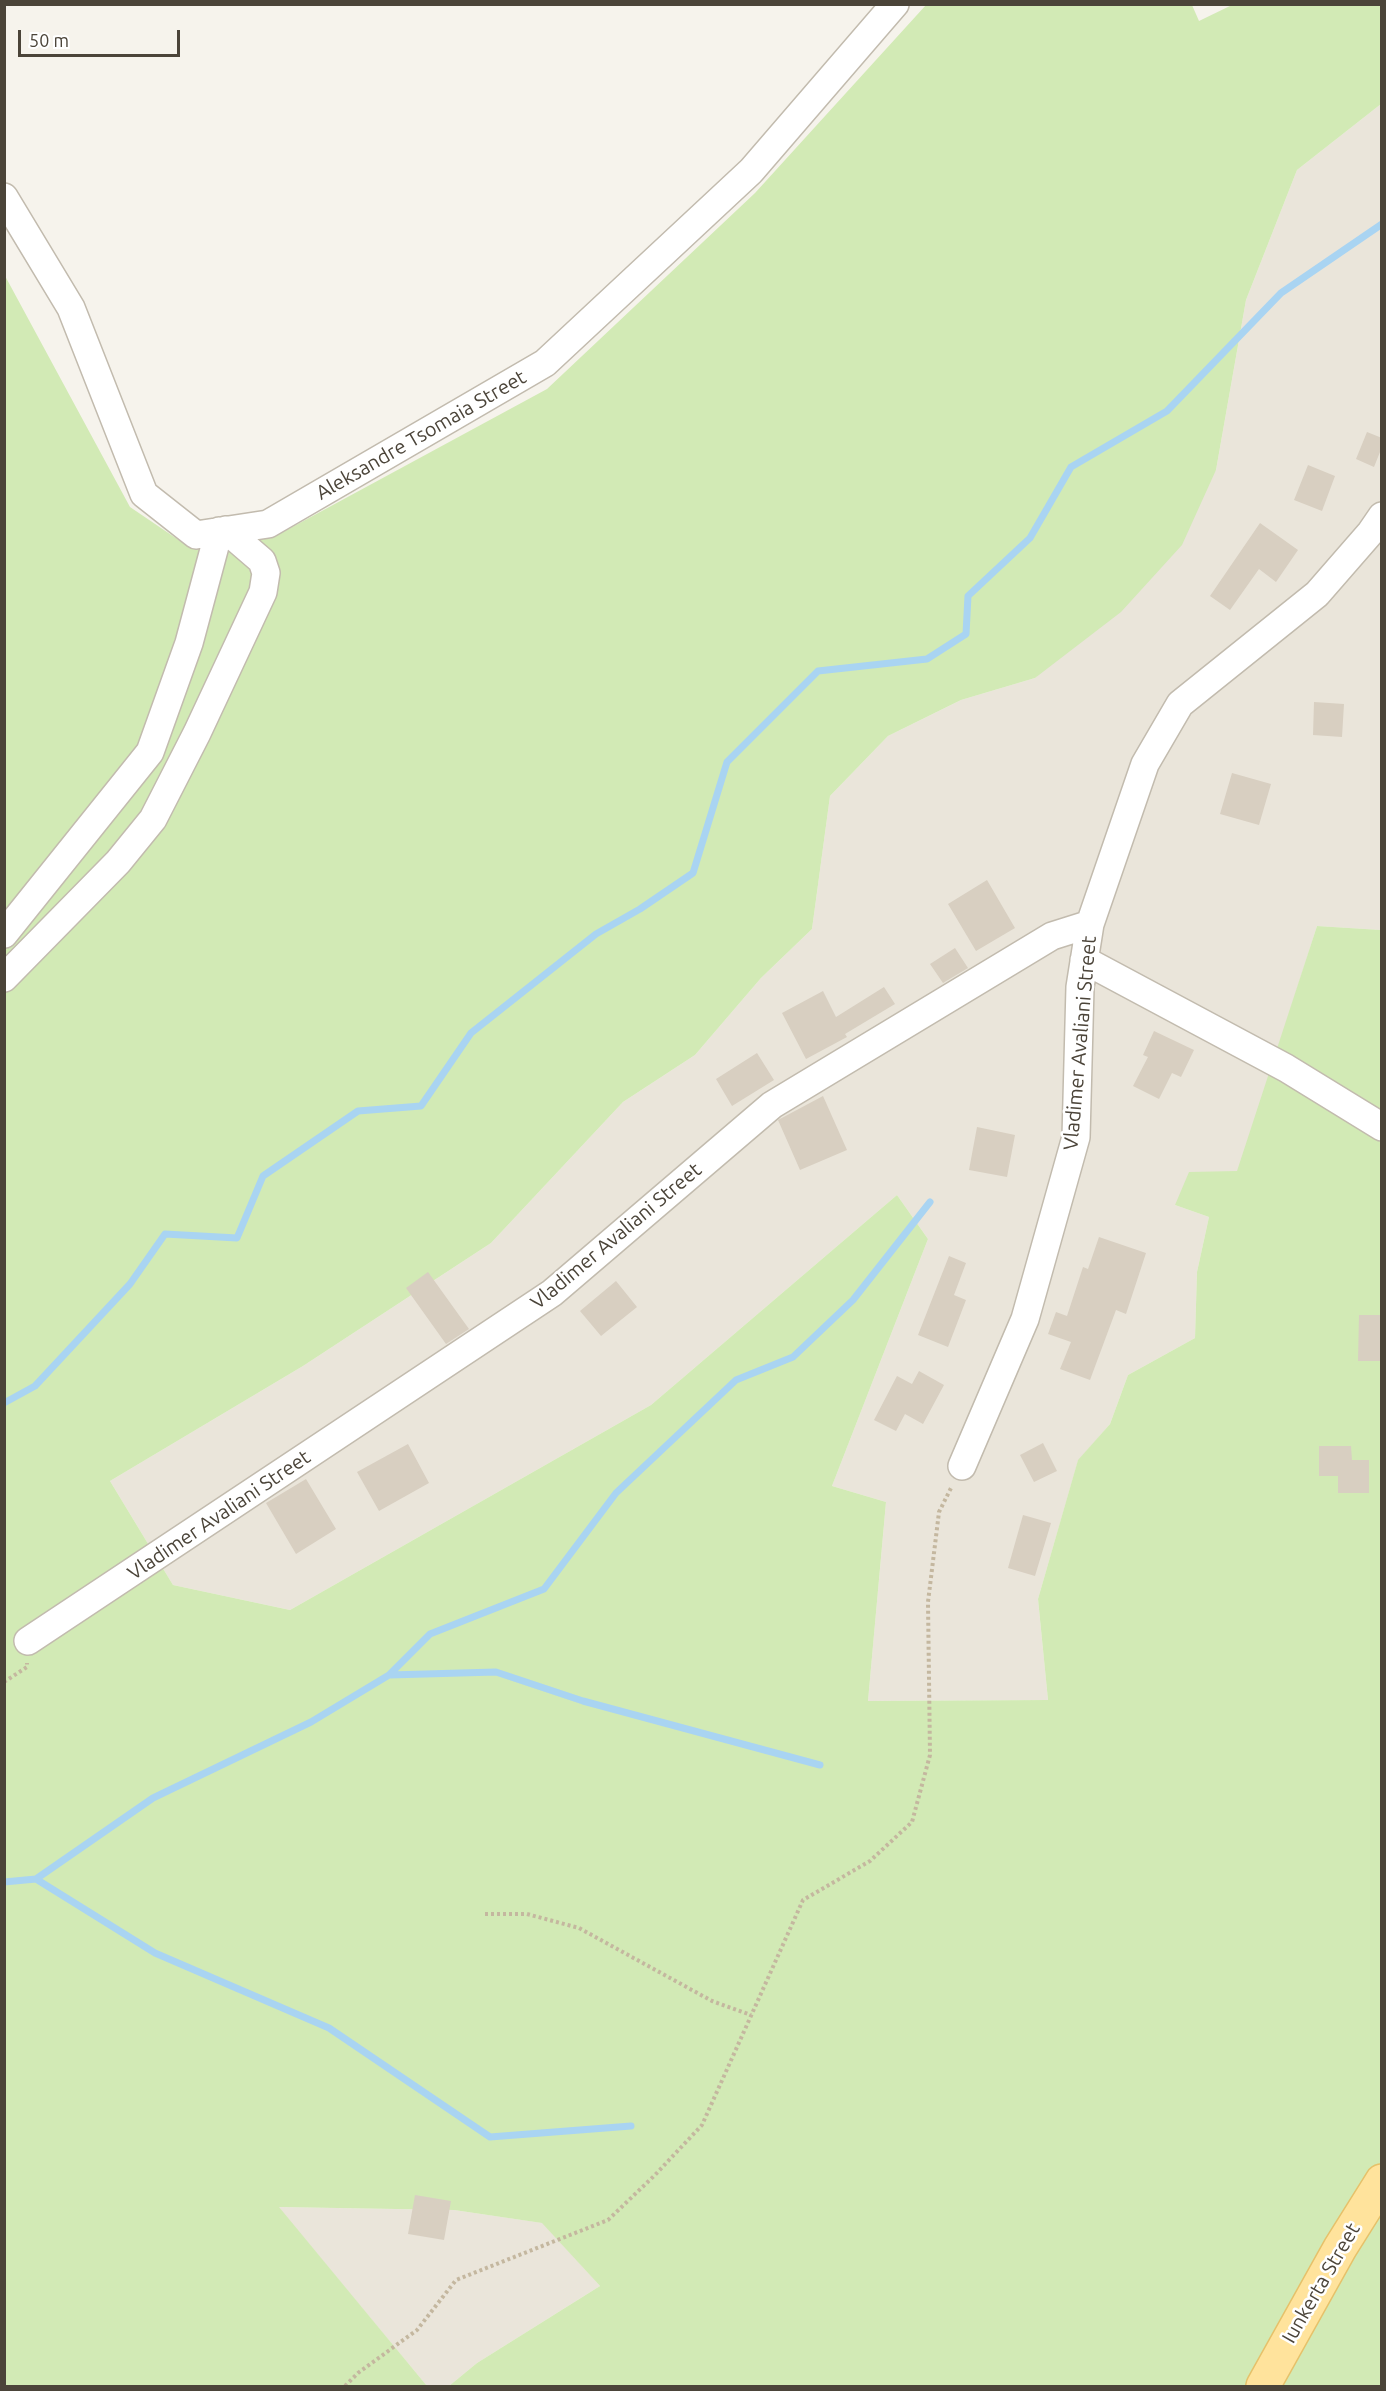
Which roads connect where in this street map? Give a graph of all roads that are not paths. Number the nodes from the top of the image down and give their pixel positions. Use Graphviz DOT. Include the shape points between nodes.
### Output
graph roads {
  1 [pos="895,4"];
  2 [pos="4,197"];
  3 [pos="1382,516"];
  4 [pos="223,531"];
  5 [pos="1090,924"];
  6 [pos="4,934"];
  7 [pos="1084,960"];
  8 [pos="4,978"];
  9 [pos="1382,1127"];
  10 [pos="962,1466"];
  11 [pos="28,1641"];
  12 [pos="1382,2181"];
  13 [pos="1263,2386"];
  1 -- 4 [label="street, Aleksandre Tsomaia Street" via="751,171 545,363 268,524"];
  2 -- 4 [label="street, Aleksandre Tsomaia Street" via="71,308 144,494 196,535"];
  3 -- 5 [label="street, Vladimer Avaliani Street" via="1317,594 1180,704 1145,764"];
  4 -- 6 [label="street" via="189,644 150,752"];
  4 -- 8 [label="street" via="262,561 266,573 263,592 198,733 153,819 118,862"];
  5 -- 7 [label="street, Vladimer Avaliani Street"];
  5 -- 11 [label="street, Vladimer Avaliani Street" via="1052,936 772,1105 552,1293"];
  7 -- 9 [label="street" via="1286,1068"];
  7 -- 10 [label="street, Vladimer Avaliani Street" via="1076,1137 1025,1319"];
  12 -- 13 [label="main road, Iunkerta Street"];
}
